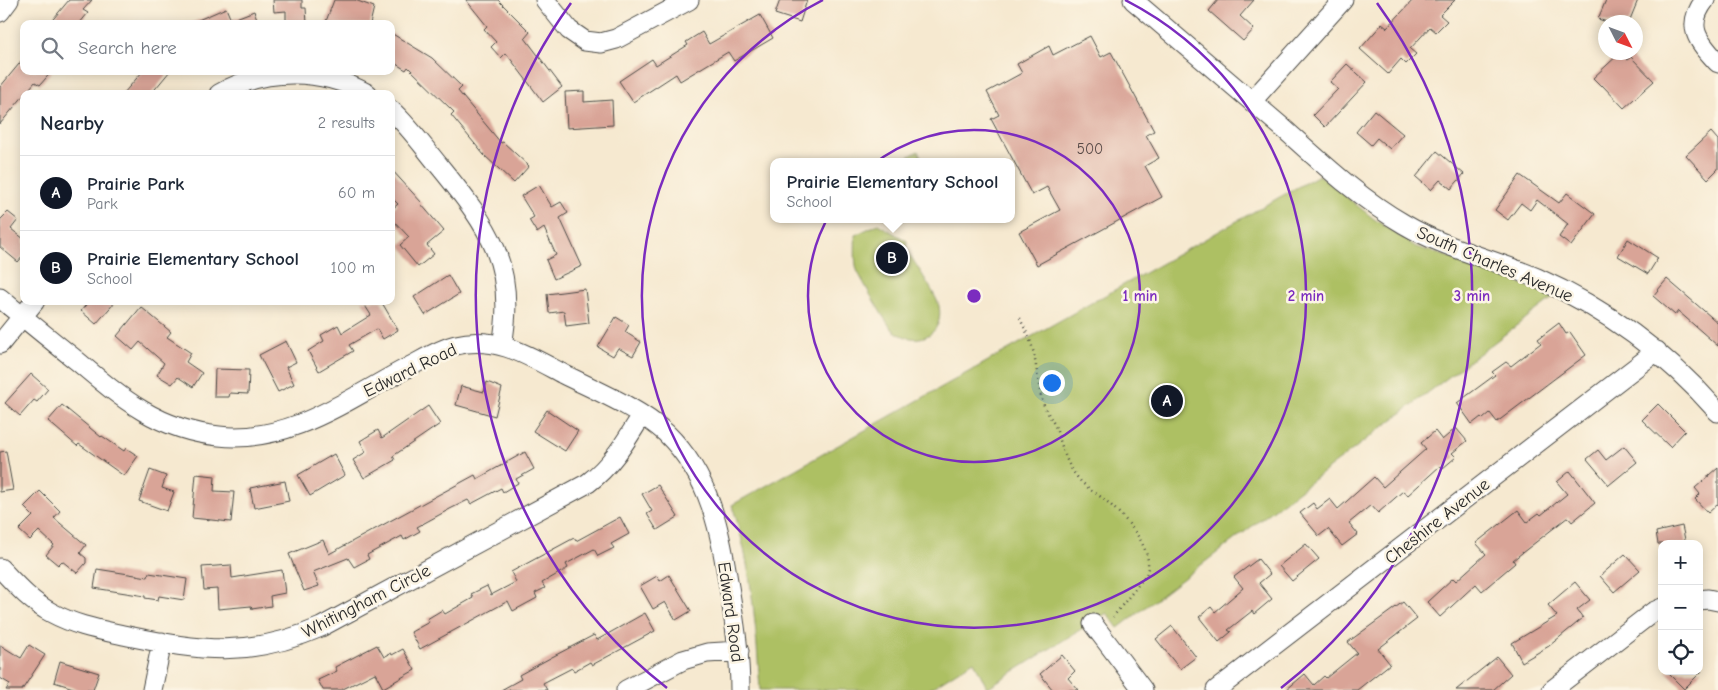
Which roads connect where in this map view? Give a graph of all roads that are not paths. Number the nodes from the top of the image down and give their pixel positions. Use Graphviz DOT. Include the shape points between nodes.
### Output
graph roads {
  1 [pos="9,0"];
  2 [pos="545,0"];
  3 [pos="688,0"];
  4 [pos="1133,0"];
  5 [pos="1343,0"];
  6 [pos="1705,0"];
  7 [pos="0,12"];
  8 [pos="1718,63"];
  9 [pos="280,75"];
  10 [pos="316,75"];
  11 [pos="227,90"];
  12 [pos="360,90"];
  13 [pos="1252,101"];
  14 [pos="395,114"];
  15 [pos="0,298"];
  16 [pos="33,305"];
  17 [pos="23,317"];
  18 [pos="0,344"];
  19 [pos="502,345"];
  20 [pos="1657,351"];
  21 [pos="1718,412"];
  22 [pos="642,415"];
  23 [pos="0,568"];
  24 [pos="1703,600"];
  25 [pos="1718,601"];
  26 [pos="1658,610"];
  27 [pos="1093,624"];
  28 [pos="162,642"];
  29 [pos="739,651"];
  30 [pos="152,690"];
  31 [pos="626,690"];
  32 [pos="740,690"];
  33 [pos="1143,690"];
  34 [pos="1216,690"];
  35 [pos="1552,690"];
  1 -- 7 [label="street"];
  2 -- 3 [label="street" via="569,30 585,41 601,43 616,39"];
  4 -- 13 [label="street, South Charles Avenue"];
  5 -- 13 [label="street"];
  6 -- 8 [label="street" via="1696,16 1696,34"];
  9 -- 11 [label="street" via="257,78"];
  10 -- 12 [label="street"];
  13 -- 20 [label="street, South Charles Avenue" via="1345,181 1404,224 1438,242 1537,278 1583,301"];
  14 -- 19 [label="street" via="471,205 495,246 507,297"];
  15 -- 17 [label="street, Edward Road"];
  16 -- 17 [label="street"];
  17 -- 18 [label="street"];
  17 -- 19 [label="street, Edward Road" via="135,408 171,426 221,437 260,435 288,429 454,346 485,342"];
  19 -- 22 [label="street, Edward Road"];
  20 -- 21 [label="street, South Charles Avenue"];
  20 -- 34 [label="street, Cheshire Avenue"];
  22 -- 28 [label="street, Whitingham Circle" via="612,461 588,483 300,637 231,650"];
  22 -- 29 [label="street, Edward Road" via="683,451 711,501"];
  23 -- 28 [label="street, Whitingham Circle" via="38,605 74,624"];
  24 -- 25 [label="street"];
  26 -- 35 [label="street"];
  27 -- 33 [label="street"];
  28 -- 30 [label="street"];
  29 -- 31 [label="street" via="707,653 683,660"];
  29 -- 32 [label="street, Edward Road"];
}
